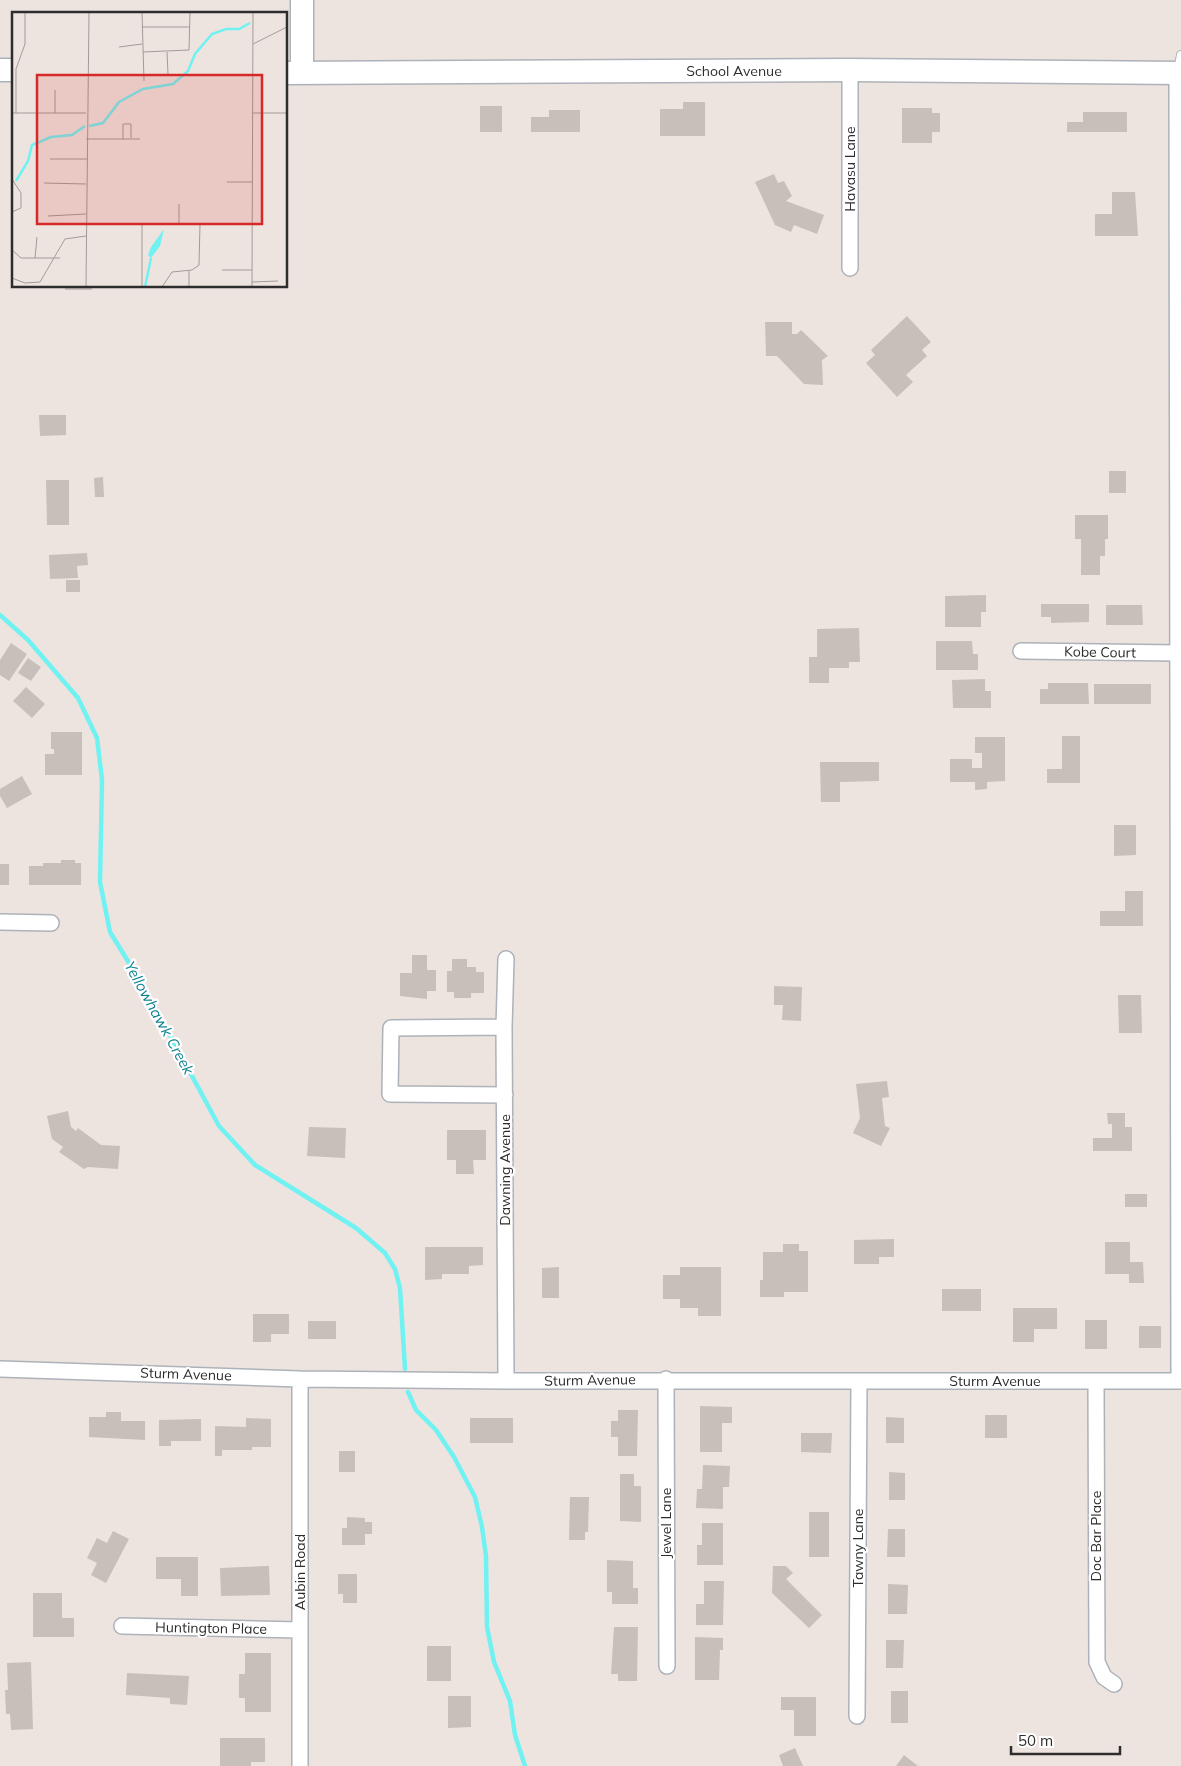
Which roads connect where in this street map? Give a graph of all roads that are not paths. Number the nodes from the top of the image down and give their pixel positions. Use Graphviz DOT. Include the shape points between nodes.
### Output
graph roads {
  1 [pos="302,0"];
  2 [pos="1180,67"];
  3 [pos="850,70"];
  4 [pos="294,73"];
  5 [pos="850,268"];
  6 [pos="1179,486"];
  7 [pos="1021,651"];
  8 [pos="1178,653"];
  9 [pos="0,922"];
  10 [pos="51,922"];
  11 [pos="1180,945"];
  12 [pos="506,959"];
  13 [pos="504,1027"];
  14 [pos="505,1095"];
  15 [pos="0,1368"];
  16 [pos="300,1378"];
  17 [pos="666,1379"];
  18 [pos="506,1381"];
  19 [pos="858,1381"];
  20 [pos="1096,1381"];
  21 [pos="1180,1381"];
  22 [pos="122,1626"];
  23 [pos="300,1630"];
  24 [pos="667,1666"];
  25 [pos="1114,1684"];
  26 [pos="857,1716"];
  27 [pos="300,1766"];
  1 -- 4 [label="main road"];
  2 -- 3 [label="main road, School Avenue"];
  2 -- 6 [label="street"];
  3 -- 4 [label="main road, School Avenue"];
  3 -- 5 [label="street, Havasu Lane"];
  6 -- 8 [label="street"];
  7 -- 8 [label="street, Kobe Court"];
  8 -- 11 [label="street"];
  9 -- 10 [label="street"];
  11 -- 21 [label="street"];
  12 -- 13 [label="street, Dawning Avenue"];
  13 -- 14 [label="street, Dawning Avenue"];
  13 -- 14 [label="street" via="391,1028 390,1094"];
  14 -- 18 [label="street, Dawning Avenue"];
  15 -- 16 [label="street, Sturm Avenue"];
  16 -- 18 [label="street, Sturm Avenue"];
  16 -- 23 [label="street, Aubin Road"];
  17 -- 18 [label="street, Sturm Avenue"];
  17 -- 19 [label="street, Sturm Avenue"];
  17 -- 24 [label="street, Jewel Lane"];
  19 -- 20 [label="street, Sturm Avenue"];
  19 -- 26 [label="street, Tawny Lane"];
  20 -- 21 [label="street, Sturm Avenue"];
  20 -- 25 [label="street, Doc Bar Place" via="1097,1662 1104,1677"];
  22 -- 23 [label="street, Huntington Place"];
  23 -- 27 [label="street, Aubin Road"];
}
